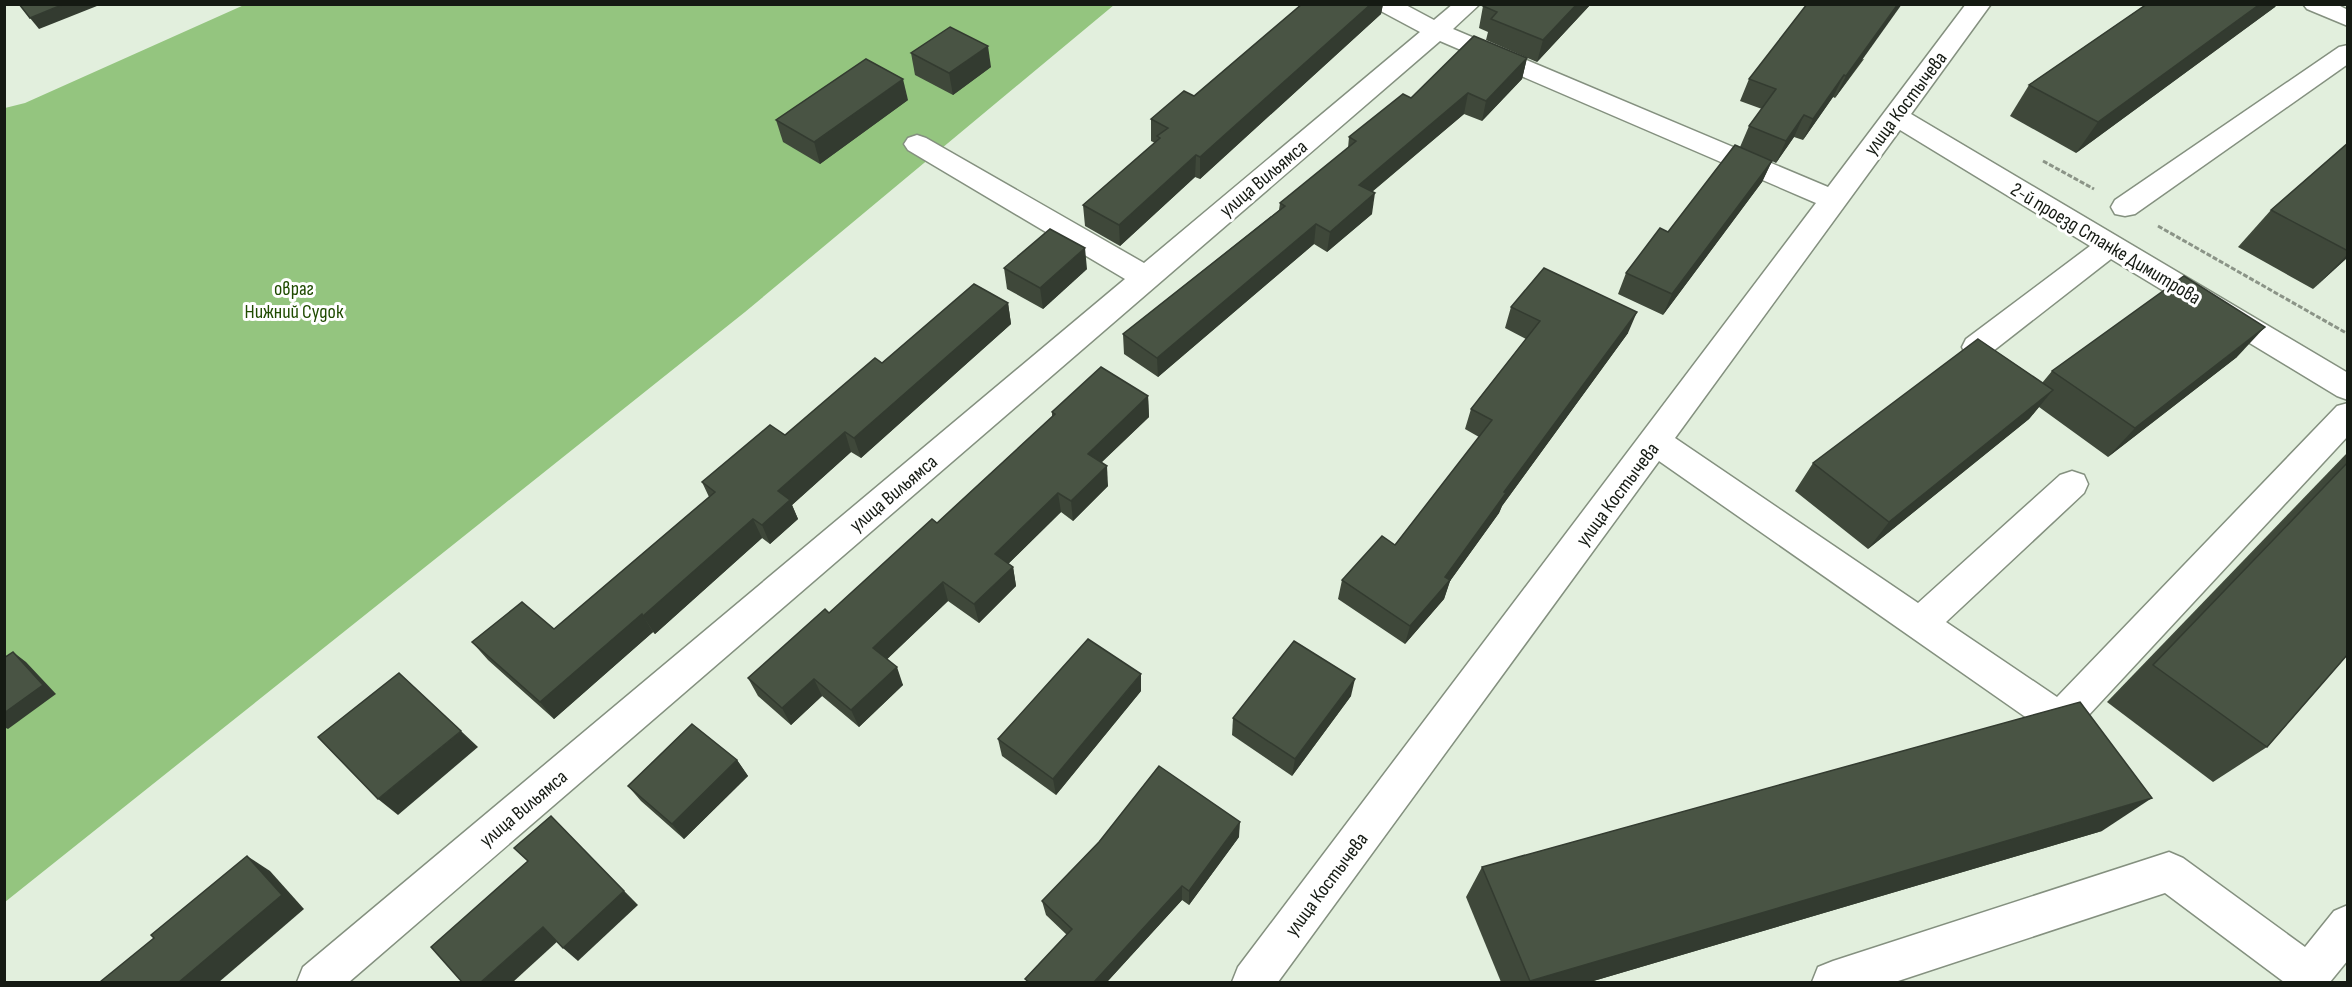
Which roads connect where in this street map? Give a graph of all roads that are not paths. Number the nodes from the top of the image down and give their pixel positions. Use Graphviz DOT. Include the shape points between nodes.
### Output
graph roads {
  1 [pos="1385,4"];
  2 [pos="1468,4"];
  3 [pos="1978,4"];
  4 [pos="2315,4"];
  5 [pos="2348,19"];
  6 [pos="1437,31"];
  7 [pos="2348,52"];
  8 [pos="1896,116"];
  9 [pos="917,144"];
  10 [pos="1833,200"];
  11 [pos="2125,207"];
  12 [pos="2110,245"];
  13 [pos="1146,278"];
  14 [pos="1977,347"];
  15 [pos="2348,388"];
  16 [pos="2348,415"];
  17 [pos="1656,442"];
  18 [pos="2072,484"];
  19 [pos="1920,624"];
  20 [pos="2348,925"];
  21 [pos="2308,979"];
  22 [pos="318,982"];
  23 [pos="1253,982"];
  24 [pos="1833,982"];
  1 -- 6 [label="street"];
  2 -- 6 [label="street, улица Вильямса"];
  3 -- 8 [label="street, улица Костычева"];
  4 -- 5 [label="street"];
  6 -- 10 [label="street"];
  6 -- 13 [label="street, улица Вильямса"];
  7 -- 11 [label="street"];
  8 -- 10 [label="street, улица Костычева"];
  8 -- 12 [label="street, 2-й проезд Станке Димитрова"];
  9 -- 13 [label="street"];
  10 -- 17 [label="street, улица Костычева"];
  12 -- 14 [label="street"];
  12 -- 15 [label="street, 2-й проезд Станке Димитрова"];
  13 -- 22 [label="street, улица Вильямса"];
  16 -- 19 [label="street" via="2060,720"];
  17 -- 19 [label="street"];
  17 -- 23 [label="street, улица Костычева"];
  18 -- 19 [label="street"];
  20 -- 21 [label="street"];
  21 -- 24 [label="street" via="2169,873"];
}
